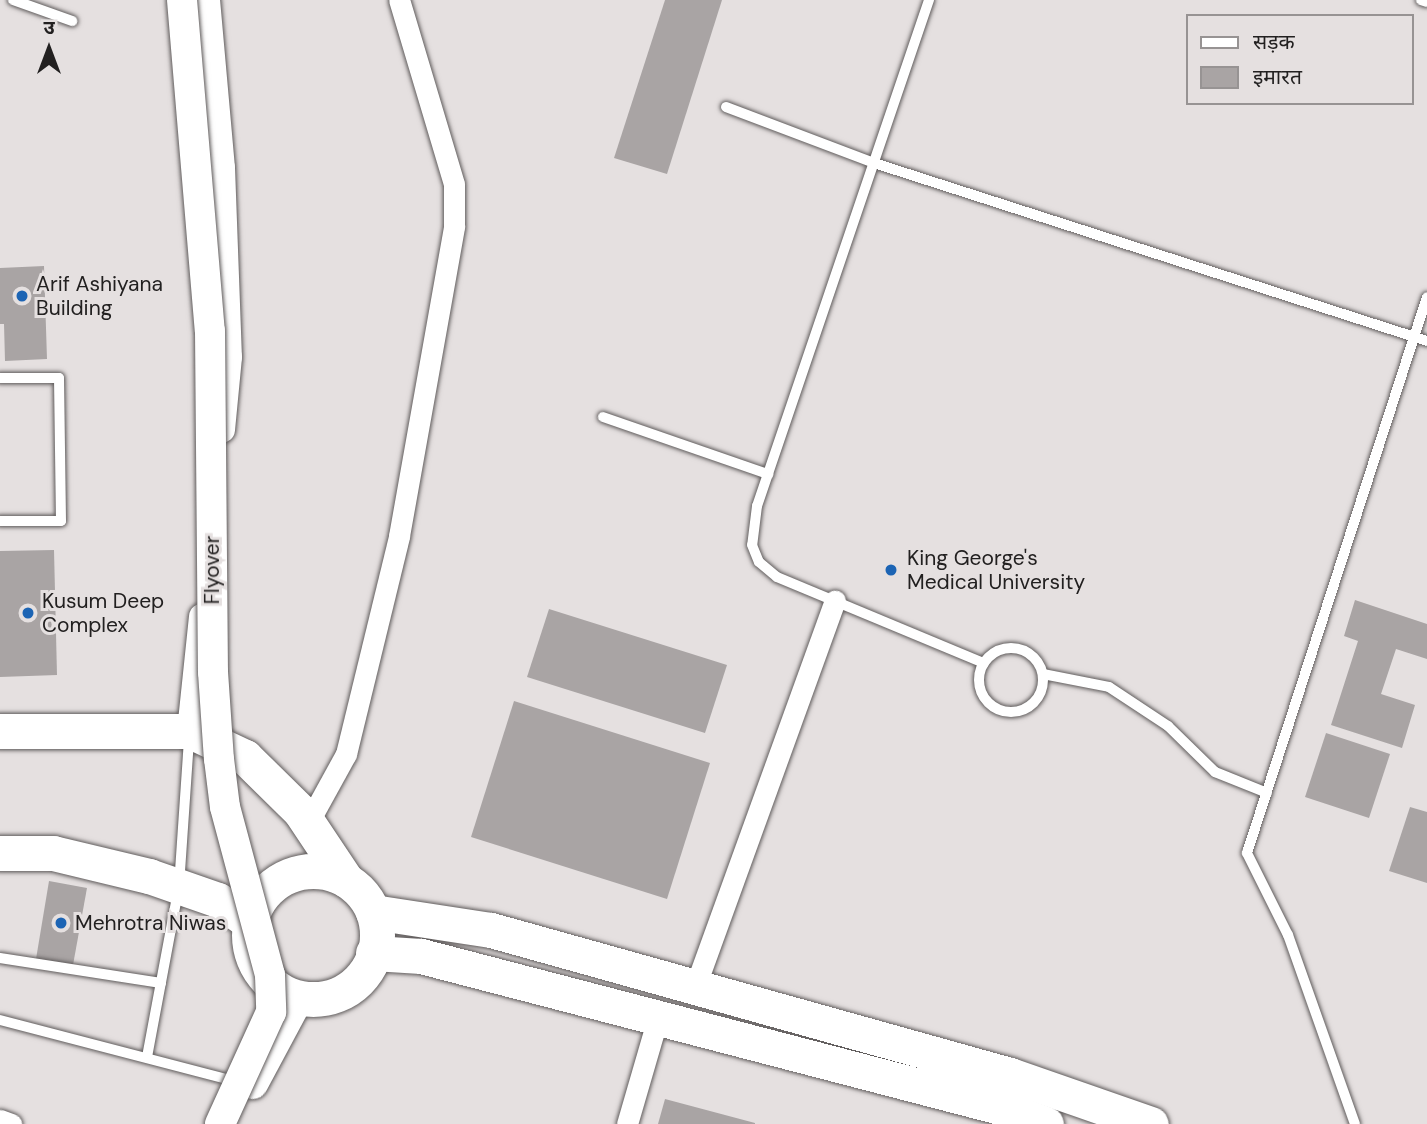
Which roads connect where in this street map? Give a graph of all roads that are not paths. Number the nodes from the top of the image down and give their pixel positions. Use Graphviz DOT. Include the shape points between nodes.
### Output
graph roads {
  1 [pos="13,0"];
  2 [pos="183,0"];
  3 [pos="207,0"];
  4 [pos="399,0"];
  5 [pos="929,0"];
  6 [pos="1420,0"];
  7 [pos="1427,2"];
  8 [pos="72,21"];
  9 [pos="726,107"];
  10 [pos="874,163"];
  11 [pos="1427,297"];
  12 [pos="1414,337"];
  13 [pos="1427,341"];
  14 [pos="0,378"];
  15 [pos="603,417"];
  16 [pos="768,474"];
  17 [pos="0,521"];
  18 [pos="835,601"];
  19 [pos="984,663"];
  20 [pos="1043,674"];
  21 [pos="190,731"];
  22 [pos="0,732"];
  23 [pos="1267,793"];
  24 [pos="308,823"];
  25 [pos="0,853"];
  26 [pos="346,880"];
  27 [pos="179,886"];
  28 [pos="373,912"];
  29 [pos="250,922"];
  30 [pos="373,953"];
  31 [pos="0,958"];
  32 [pos="258,970"];
  33 [pos="161,983"];
  34 [pos="695,987"];
  35 [pos="299,998"];
  36 [pos="658,1017"];
  37 [pos="0,1020"];
  38 [pos="898,1044"];
  39 [pos="147,1057"];
  40 [pos="227,1079"];
  41 [pos="891,1079"];
  42 [pos="0,1120"];
  43 [pos="11,1124"];
  44 [pos="208,1124"];
  45 [pos="220,1124"];
  46 [pos="234,1124"];
  47 [pos="627,1124"];
  48 [pos="1046,1124"];
  49 [pos="1151,1124"];
  50 [pos="1355,1124"];
  1 -- 8 [label="lane"];
  2 -- 45 [label="main road, Flyover, bridge" via="210,331 213,672 219,759 225,807 270,975 271,1012"];
  3 -- 21 [label="street" via="222,168 229,357"];
  4 -- 24 [label="street" via="454,184 454,226 396,549 346,754"];
  5 -- 10 [label="lane"];
  6 -- 7 [label="lane"];
  9 -- 10 [label="lane"];
  10 -- 12 [label="lane"];
  10 -- 16 [label="lane"];
  11 -- 12 [label="lane"];
  12 -- 13 [label="lane"];
  12 -- 23 [label="lane"];
  14 -- 17 [label="lane" via="60,378 61,521"];
  15 -- 16 [label="lane"];
  16 -- 18 [label="lane" via="757,506 752,545 759,562 777,577"];
  18 -- 19 [label="lane"];
  18 -- 34 [label="street"];
  19 -- 20 [label="lane" via="994,652 1021,649 1039,662"];
  19 -- 20 [label="lane" via="979,685 984,697 1004,711 1017,712 1038,698"];
  20 -- 23 [label="lane" via="1109,687 1168,726 1215,772"];
  21 -- 22 [label="main road"];
  21 -- 24 [label="main road" via="245,757"];
  21 -- 27 [label="lane"];
  23 -- 50 [label="lane" via="1248,853 1288,935"];
  24 -- 26 [label="main road"];
  25 -- 27 [label="main road" via="53,853"];
  26 -- 28 [label="main road"];
  26 -- 29 [label="main road" via="326,872 305,872 278,881 258,900"];
  27 -- 29 [label="main road" via="218,900"];
  27 -- 33 [label="lane"];
  28 -- 30 [label="main road"];
  28 -- 34 [label="main road" via="491,930"];
  29 -- 32 [label="main road" via="249,947"];
  30 -- 35 [label="main road" via="365,972 348,989 327,998"];
  30 -- 36 [label="main road" via="421,956"];
  31 -- 33 [label="lane"];
  32 -- 35 [label="main road" via="275,987"];
  32 -- 40 [label="main road" via="257,1009"];
  33 -- 39 [label="lane"];
  34 -- 38 [label="main road"];
  35 -- 46 [label="main road"];
  36 -- 41 [label="main road"];
  36 -- 47 [label="street"];
  37 -- 39 [label="lane"];
  38 -- 41 [label="main road"];
  38 -- 49 [label="main road" via="1010,1075"];
  39 -- 40 [label="lane"];
  40 -- 44 [label="main road"];
  41 -- 48 [label="main road" via="1000,1107"];
  42 -- 43 [label="street"];
}
